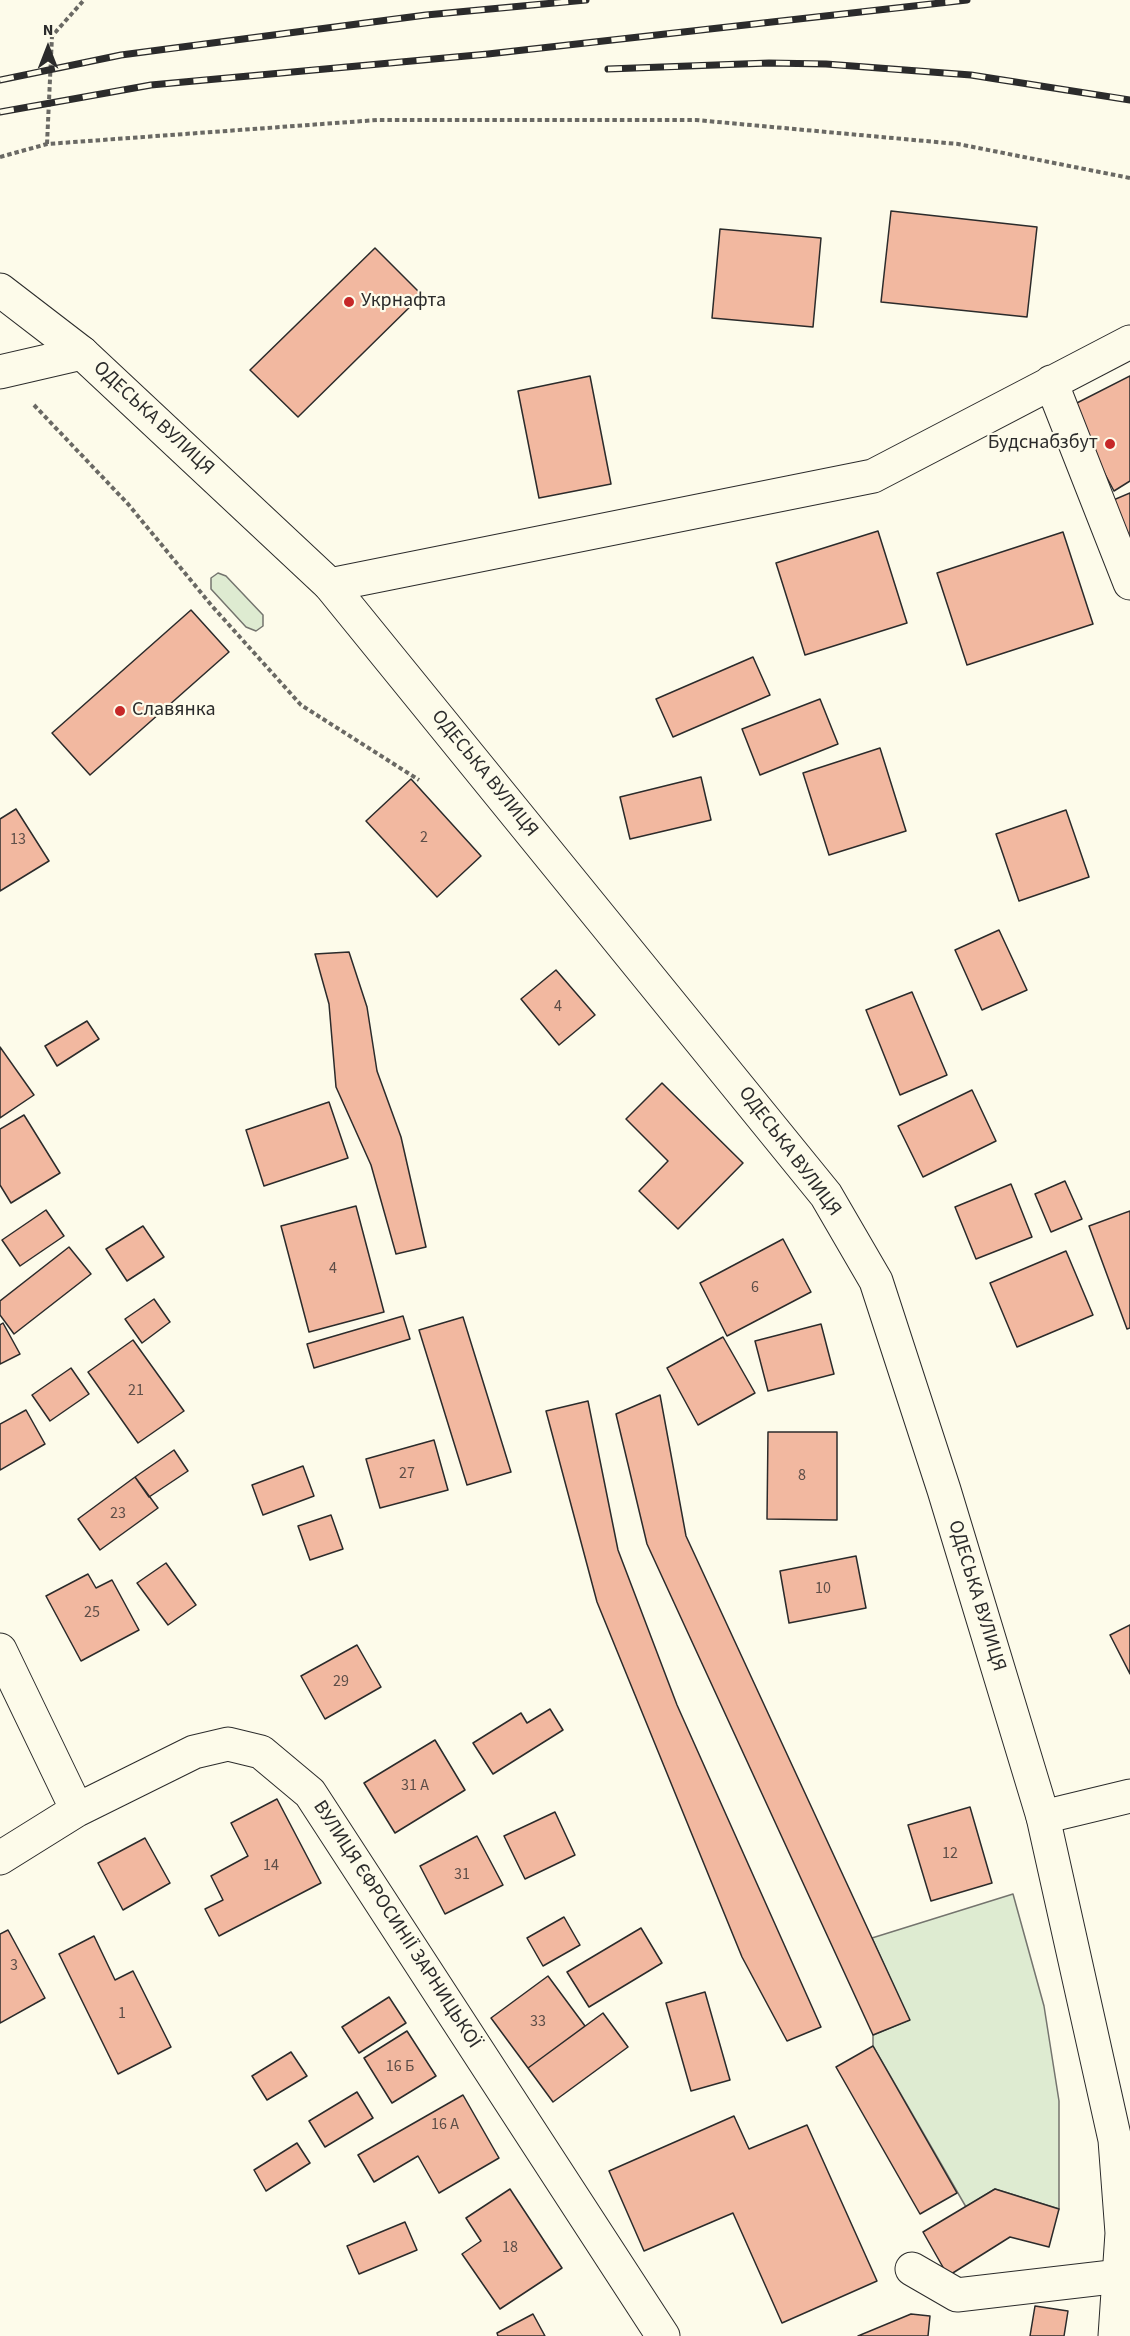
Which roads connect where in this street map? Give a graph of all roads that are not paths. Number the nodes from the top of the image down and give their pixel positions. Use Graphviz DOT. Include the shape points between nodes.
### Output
graph roads {
  1 [pos="0,290"];
  2 [pos="1130,342"];
  3 [pos="82,353"];
  4 [pos="0,372"];
  5 [pos="1051,382"];
  6 [pos="1130,583"];
  7 [pos="330,585"];
  8 [pos="0,1650"];
  9 [pos="1130,1796"];
  10 [pos="77,1810"];
  11 [pos="1043,1817"];
  12 [pos="0,1858"];
  13 [pos="912,2269"];
  14 [pos="1120,2276"];
  15 [pos="663,2336"];
  16 [pos="1114,2336"];
  1 -- 3 [label="street, ОДЕСЬКА ВУЛИЦЯ"];
  2 -- 5 [label="street"];
  3 -- 4 [label="street"];
  3 -- 7 [label="street, ОДЕСЬКА ВУЛИЦЯ"];
  5 -- 6 [label="street"];
  5 -- 7 [label="street" via="873,476"];
  7 -- 11 [label="street, ОДЕСЬКА ВУЛИЦЯ" via="825,1195 876,1281 916,1399"];
  8 -- 10 [label="street"];
  9 -- 11 [label="street"];
  10 -- 12 [label="street, ВУЛИЦЯ ЄФРОСИНІЇ ЗАРНИЦЬКОЇ"];
  10 -- 15 [label="street, ВУЛИЦЯ ЄФРОСИНІЇ ЗАРНИЦЬКОЇ" via="194,1752 228,1744 261,1752 310,1793"];
  11 -- 14 [label="street, ОДЕСЬКА ВУЛИЦЯ" via="1115,2140 1122,2233"];
  13 -- 14 [label="street" via="957,2295"];
  14 -- 16 [label="street, ОДЕСЬКА ВУЛИЦЯ"];
}
